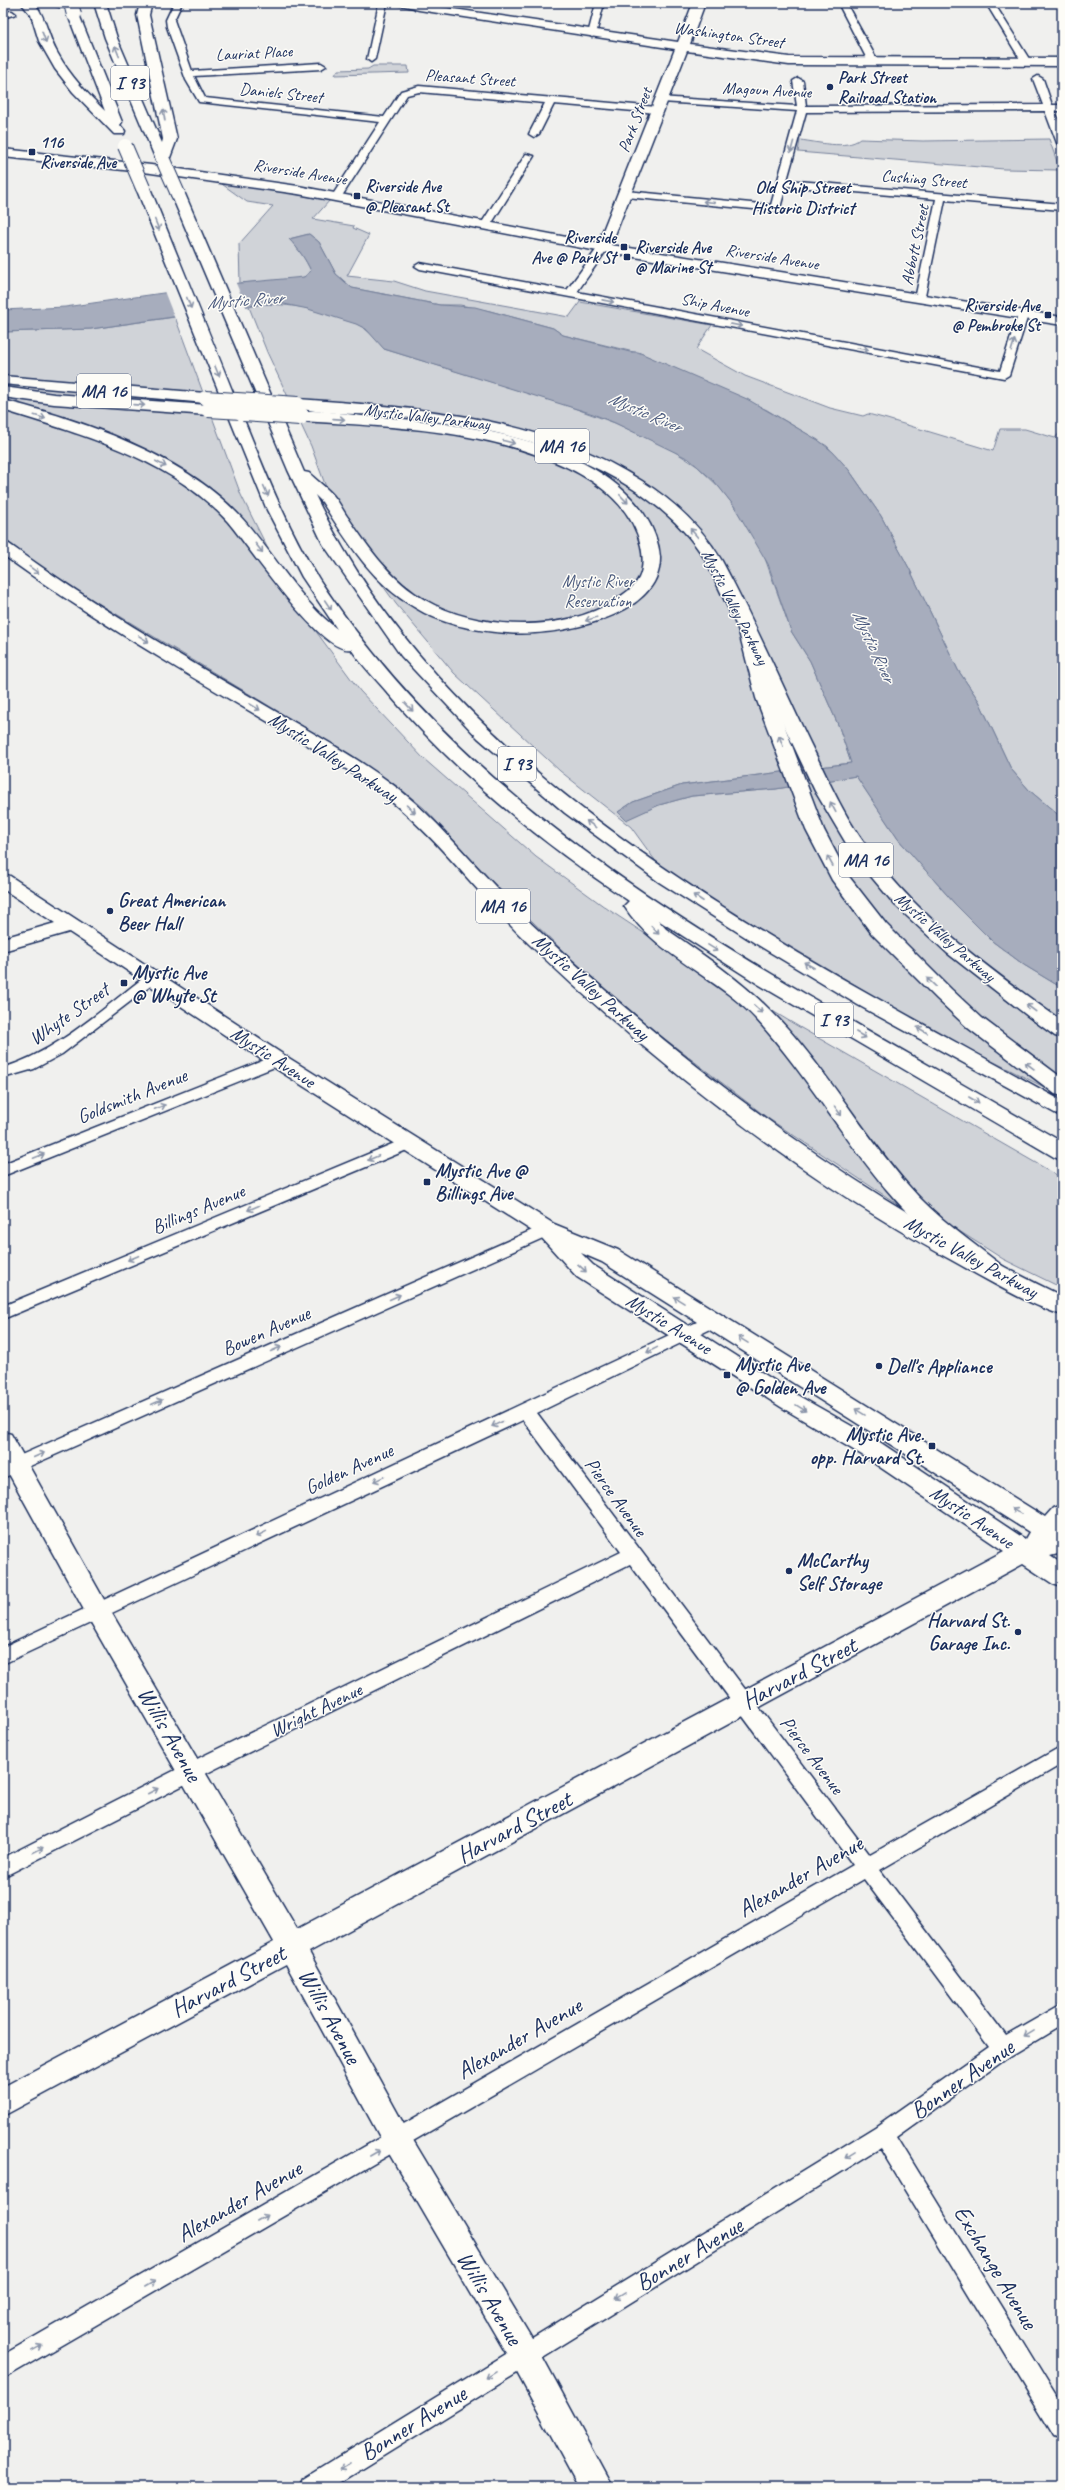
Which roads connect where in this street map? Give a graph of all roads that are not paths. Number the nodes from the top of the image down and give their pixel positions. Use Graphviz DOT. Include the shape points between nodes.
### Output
graph roads {
  1 [pos="27,3"];
  2 [pos="58,3"];
  3 [pos="146,3"];
  4 [pos="178,3"];
  5 [pos="383,3"];
  6 [pos="394,3"];
  7 [pos="600,3"];
  8 [pos="699,3"];
  9 [pos="842,3"];
  10 [pos="990,3"];
  11 [pos="419,4"];
  12 [pos="73,7"];
  13 [pos="102,8"];
  14 [pos="592,34"];
  15 [pos="682,46"];
  16 [pos="371,59"];
  17 [pos="1026,62"];
  18 [pos="1062,62"];
  19 [pos="874,63"];
  20 [pos="321,66"];
  21 [pos="189,74"];
  22 [pos="1038,79"];
  23 [pos="798,81"];
  24 [pos="551,101"];
  25 [pos="659,104"];
  26 [pos="1050,108"];
  27 [pos="1062,108"];
  28 [pos="802,109"];
  29 [pos="386,120"];
  30 [pos="119,131"];
  31 [pos="534,134"];
  32 [pos="1062,143"];
  33 [pos="3,154"];
  34 [pos="163,155"];
  35 [pos="529,156"];
  36 [pos="782,183"];
  37 [pos="626,194"];
  38 [pos="337,196"];
  39 [pos="941,197"];
  40 [pos="1062,207"];
  41 [pos="486,224"];
  42 [pos="602,248"];
  43 [pos="420,266"];
  44 [pos="570,294"];
  45 [pos="920,299"];
  46 [pos="1022,315"];
  47 [pos="1062,321"];
  48 [pos="3,380"];
  49 [pos="3,392"];
  50 [pos="206,404"];
  51 [pos="3,405"];
  52 [pos="299,410"];
  53 [pos="296,470"];
  54 [pos="3,547"];
  55 [pos="746,628"];
  56 [pos="373,666"];
  57 [pos="3,880"];
  58 [pos="611,880"];
  59 [pos="71,925"];
  60 [pos="3,945"];
  61 [pos="152,978"];
  62 [pos="1062,1031"];
  63 [pos="278,1060"];
  64 [pos="3,1073"];
  65 [pos="1062,1089"];
  66 [pos="1062,1110"];
  67 [pos="409,1143"];
  68 [pos="1062,1152"];
  69 [pos="3,1170"];
  70 [pos="546,1230"];
  71 [pos="997,1274"];
  72 [pos="1062,1306"];
  73 [pos="3,1313"];
  74 [pos="712,1321"];
  75 [pos="685,1334"];
  76 [pos="526,1411"];
  77 [pos="3,1441"];
  78 [pos="10,1468"];
  79 [pos="1058,1532"];
  80 [pos="1024,1552"];
  81 [pos="630,1555"];
  82 [pos="1062,1577"];
  83 [pos="98,1612"];
  84 [pos="3,1656"];
  85 [pos="745,1702"];
  86 [pos="1062,1754"];
  87 [pos="192,1771"];
  88 [pos="868,1866"];
  89 [pos="3,1868"];
  90 [pos="292,1947"];
  91 [pos="1062,2014"];
  92 [pos="1003,2049"];
  93 [pos="3,2102"];
  94 [pos="883,2134"];
  95 [pos="397,2140"];
  96 [pos="524,2354"];
  97 [pos="3,2368"];
  98 [pos="1062,2427"];
  99 [pos="311,2487"];
  100 [pos="597,2487"];
  1 -- 30 [label="main road, one-way" via="37,15 45,41 61,68 91,104"];
  2 -- 12 [label="main road"];
  34 -- 3 [label="main road, one-way" via="170,140 143,15"];
  4 -- 21 [label="street" via="170,20 171,27"];
  5 -- 16 [label="street"];
  6 -- 11 [label="street, Washington Street"];
  7 -- 14 [label="street"];
  8 -- 15 [label="main road, Park Street"];
  9 -- 19 [label="street"];
  10 -- 17 [label="street"];
  11 -- 14 [label="main road, Washington Street"];
  12 -- 30 [label="main road, I 93"];
  34 -- 13 [label="main road, I 93, one-way"];
  14 -- 15 [label="main road, Washington Street"];
  15 -- 19 [label="main road, Washington Street" via="789,61"];
  15 -- 25 [label="main road, Park Street"];
  17 -- 18 [label="main road, Washington Street"];
  17 -- 19 [label="main road, Washington Street"];
  20 -- 21 [label="street, Lauriat Place"];
  21 -- 29 [label="street, Daniels Street" via="200,98 205,101"];
  22 -- 26 [label="street"];
  23 -- 28 [label="street"];
  24 -- 25 [label="street, Pleasant Street"];
  24 -- 29 [label="street, Pleasant Street" via="419,89 404,93"];
  24 -- 31 [label="street"];
  25 -- 28 [label="street, Magoun Avenue"];
  25 -- 37 [label="main road, Park Street"];
  26 -- 27 [label="street, Magoun Avenue"];
  26 -- 28 [label="street, Magoun Avenue"];
  26 -- 32 [label="street"];
  28 -- 36 [label="street, one-way"];
  29 -- 38 [label="street, Pleasant Street"];
  30 -- 56 [label="main road, I 93, one-way, bridge" via="260,477 295,551 326,602"];
  33 -- 38 [label="main road, Riverside Avenue" via="186,174"];
  34 -- 53 [label="main road, I 93, bridge"];
  35 -- 41 [label="street"];
  36 -- 37 [label="street, one-way" via="775,208"];
  36 -- 39 [label="street, Cushing Street"];
  37 -- 42 [label="main road, Park Street"];
  38 -- 41 [label="main road, Riverside Avenue"];
  39 -- 40 [label="street, Cushing Street"];
  39 -- 45 [label="street, Abbott Street"];
  41 -- 42 [label="main road, Riverside Avenue"];
  42 -- 44 [label="street"];
  42 -- 45 [label="main road, Riverside Avenue"];
  43 -- 44 [label="street, Ship Avenue"];
  44 -- 46 [label="street, Ship Avenue, one-way" via="1004,375"];
  45 -- 46 [label="main road, Riverside Avenue"];
  46 -- 47 [label="main road, Riverside Avenue"];
  48 -- 50 [label="main road, MA 16"];
  49 -- 50 [label="main road, one-way" via="54,399"];
  50 -- 52 [label="main road, bridge"];
  51 -- 56 [label="main road, one-way" via="83,430 127,448 162,464 208,494 253,542 314,618"];
  52 -- 53 [label="main road, one-way" via="468,433 525,446 575,465 609,486 635,512 650,541 651,566 638,592 626,602 598,617 578,623 519,629 458,620 419,603 392,585 328,500"];
  55 -- 52 [label="main road, Mystic Valley Parkway / MA 16, one-way" via="713,558 694,532 659,499 611,467 554,443 474,421 417,413"];
  66 -- 53 [label="main road, I 93, one-way" via="706,903 591,824 527,772 442,692 377,614 328,539"];
  54 -- 71 [label="main road, Mystic Valley Parkway / MA 16, one-way" via="78,599 379,783 427,823 544,947 675,1060 768,1130 857,1192"];
  62 -- 55 [label="main road, Mystic Valley Parkway / MA 16, one-way" via="957,950 908,906 870,866 833,808"];
  65 -- 55 [label="main road, one-way" via="1004,1045 944,994 879,928 839,876 815,830 765,698"];
  56 -- 58 [label="main road, I 93, one-way" via="436,735 485,781 563,845"];
  57 -- 59 [label="main road, Mystic Avenue"];
  58 -- 68 [label="main road, I 93, one-way" via="723,954"];
  58 -- 71 [label="main road, one-way" via="659,934 726,982 763,1014 901,1192 927,1217"];
  59 -- 60 [label="main road"];
  59 -- 61 [label="main road, Mystic Avenue"];
  61 -- 63 [label="main road, Mystic Avenue"];
  61 -- 64 [label="street, Whyte Street" via="57,1050 29,1065"];
  63 -- 67 [label="main road, Mystic Avenue"];
  69 -- 63 [label="street, Goldsmith Avenue, one-way"];
  67 -- 70 [label="main road, Mystic Avenue"];
  67 -- 73 [label="street, Billings Avenue, one-way"];
  74 -- 70 [label="main road, Mystic Avenue, one-way" via="610,1256"];
  70 -- 75 [label="main road, Mystic Avenue, one-way" via="585,1271"];
  78 -- 70 [label="street, Bowen Avenue, one-way"];
  71 -- 72 [label="main road, Mystic Valley Parkway / MA 16"];
  74 -- 75 [label="street, Golden Avenue"];
  79 -- 74 [label="main road, Mystic Avenue, one-way"];
  75 -- 76 [label="street, Golden Avenue, one-way"];
  75 -- 80 [label="main road, Mystic Avenue, one-way" via="789,1401 870,1448"];
  76 -- 81 [label="street, Pierce Avenue"];
  76 -- 83 [label="street, Golden Avenue, one-way"];
  77 -- 78 [label="main road, Willis Avenue"];
  78 -- 83 [label="main road, Willis Avenue"];
  79 -- 80 [label="main road, Harvard Street"];
  80 -- 82 [label="main road, Mystic Avenue"];
  80 -- 85 [label="main road, Harvard Street"];
  81 -- 85 [label="street, Pierce Avenue"];
  81 -- 87 [label="street, Wright Avenue"];
  83 -- 84 [label="street, Golden Avenue"];
  83 -- 87 [label="main road, Willis Avenue"];
  85 -- 88 [label="street, Pierce Avenue"];
  85 -- 90 [label="main road, Harvard Street"];
  86 -- 88 [label="street, Alexander Avenue"];
  89 -- 87 [label="street, Wright Avenue, one-way"];
  87 -- 90 [label="main road, Willis Avenue"];
  88 -- 92 [label="street, Pierce Avenue"];
  88 -- 95 [label="street, Alexander Avenue"];
  90 -- 93 [label="main road, Harvard Street"];
  90 -- 95 [label="main road, Willis Avenue"];
  91 -- 92 [label="street, Bonner Avenue, one-way"];
  92 -- 94 [label="street, Bonner Avenue"];
  94 -- 96 [label="street, Bonner Avenue, one-way"];
  94 -- 98 [label="street, Exchange Avenue"];
  95 -- 96 [label="main road, Willis Avenue"];
  97 -- 95 [label="street, Alexander Avenue, one-way"];
  96 -- 99 [label="street, Bonner Avenue, one-way"];
  96 -- 100 [label="main road, Willis Avenue"];
}
